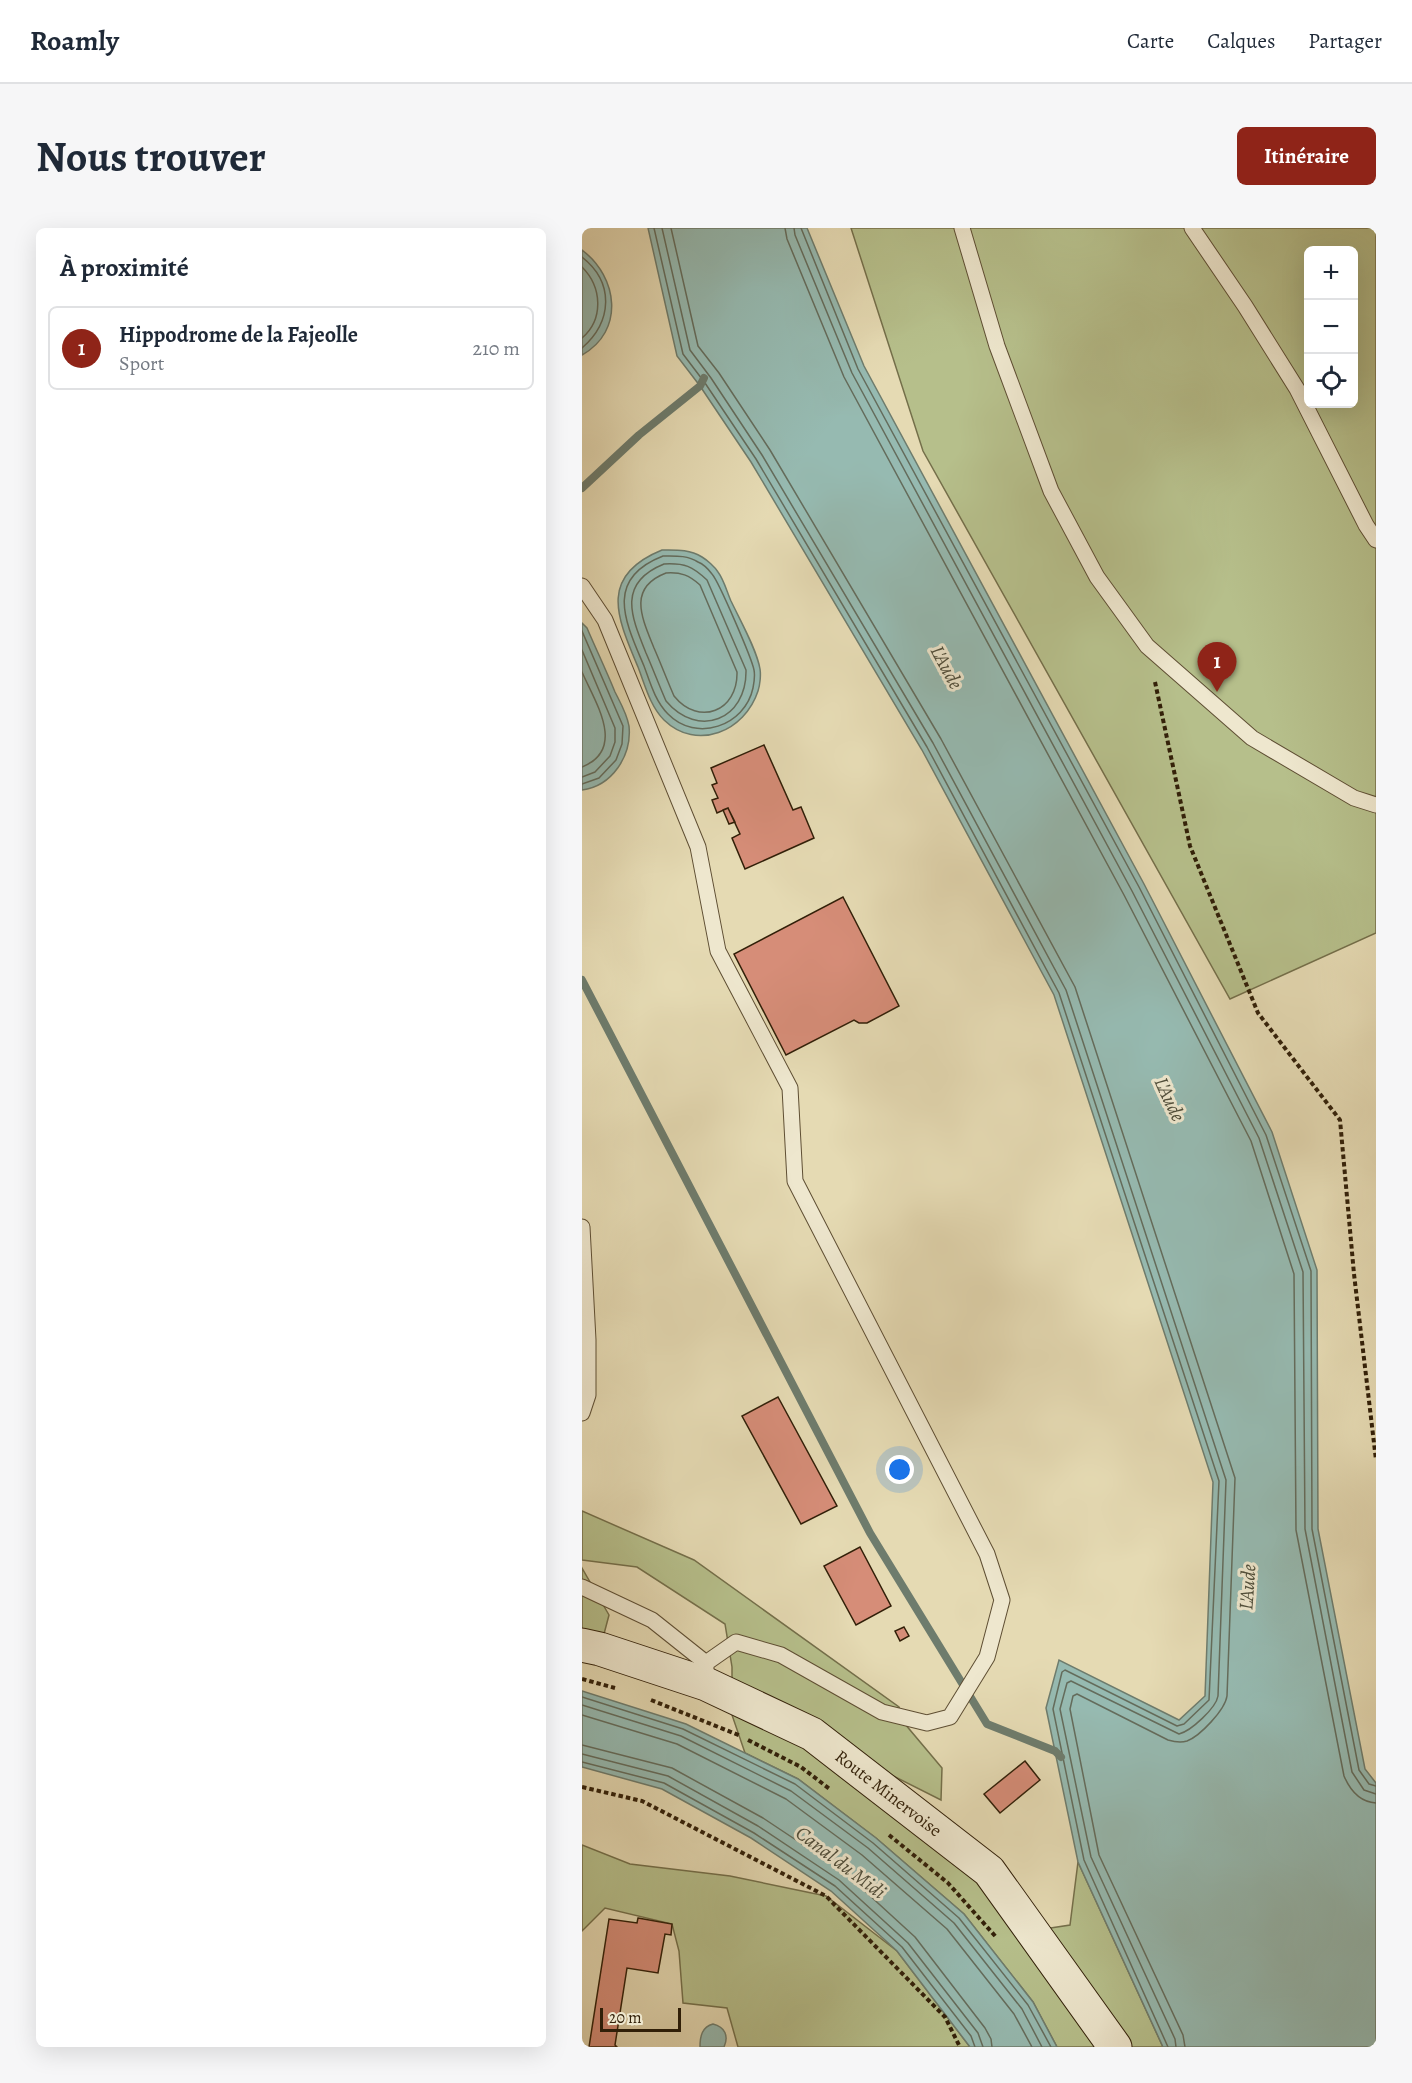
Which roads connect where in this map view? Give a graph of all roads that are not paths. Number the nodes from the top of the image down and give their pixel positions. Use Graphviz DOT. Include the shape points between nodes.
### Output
graph roads {
  1 [pos="962,228"];
  2 [pos="1192,228"];
  3 [pos="1376,540"];
  4 [pos="582,586"];
  5 [pos="1376,805"];
  6 [pos="582,1227"];
  7 [pos="582,1413"];
  8 [pos="582,1587"];
  9 [pos="582,1645"];
  10 [pos="706,1674"];
  11 [pos="1115,2047"];
  1 -- 5 [label="lane" via="997,346 1051,491 1097,576 1147,646 1252,738 1354,798"];
  2 -- 3 [label="lane" via="1297,389"];
  4 -- 10 [label="lane" via="605,620 698,847 718,951 790,1088 795,1181 987,1554 1002,1600 987,1657 950,1717 927,1723 882,1712 781,1655 736,1642"];
  6 -- 7 [label="lane" via="588,1340 588,1395"];
  8 -- 10 [label="lane" via="652,1620"];
  9 -- 10 [label="main road, Route Minervoise"];
  10 -- 11 [label="main road, Route Minervoise" via="812,1734 989,1871"];
}
